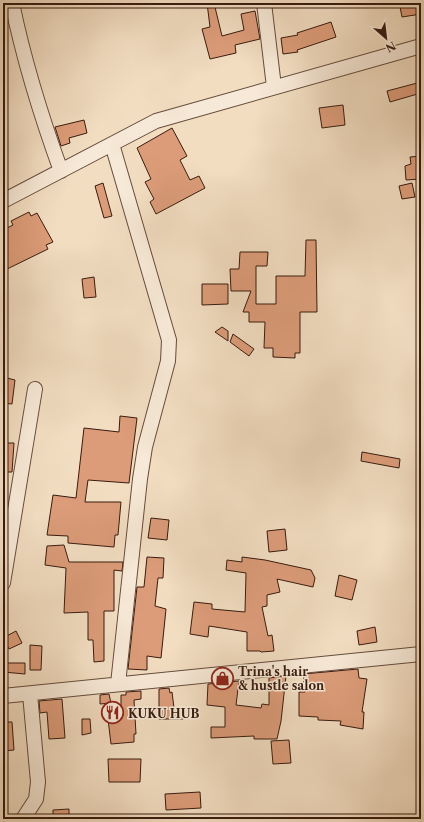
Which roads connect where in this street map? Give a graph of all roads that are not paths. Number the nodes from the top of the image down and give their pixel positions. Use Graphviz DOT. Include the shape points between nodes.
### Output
graph roads {
  1 [pos="12,3"];
  2 [pos="264,3"];
  3 [pos="421,46"];
  4 [pos="274,87"];
  5 [pos="112,144"];
  6 [pos="61,171"];
  7 [pos="3,201"];
  8 [pos="35,389"];
  9 [pos="3,582"];
  10 [pos="421,654"];
  11 [pos="118,684"];
  12 [pos="30,694"];
  13 [pos="3,696"];
  14 [pos="23,819"];
  1 -- 6 [label="street" via="21,48"];
  2 -- 4 [label="street"];
  3 -- 4 [label="street"];
  4 -- 5 [label="street" via="156,121"];
  5 -- 6 [label="street"];
  5 -- 11 [label="street" via="169,340 168,361 144,447"];
  6 -- 7 [label="street"];
  8 -- 9 [label="street"];
  10 -- 11 [label="street"];
  11 -- 12 [label="street"];
  12 -- 13 [label="street"];
  12 -- 14 [label="street" via="38,782 36,799"];
}
